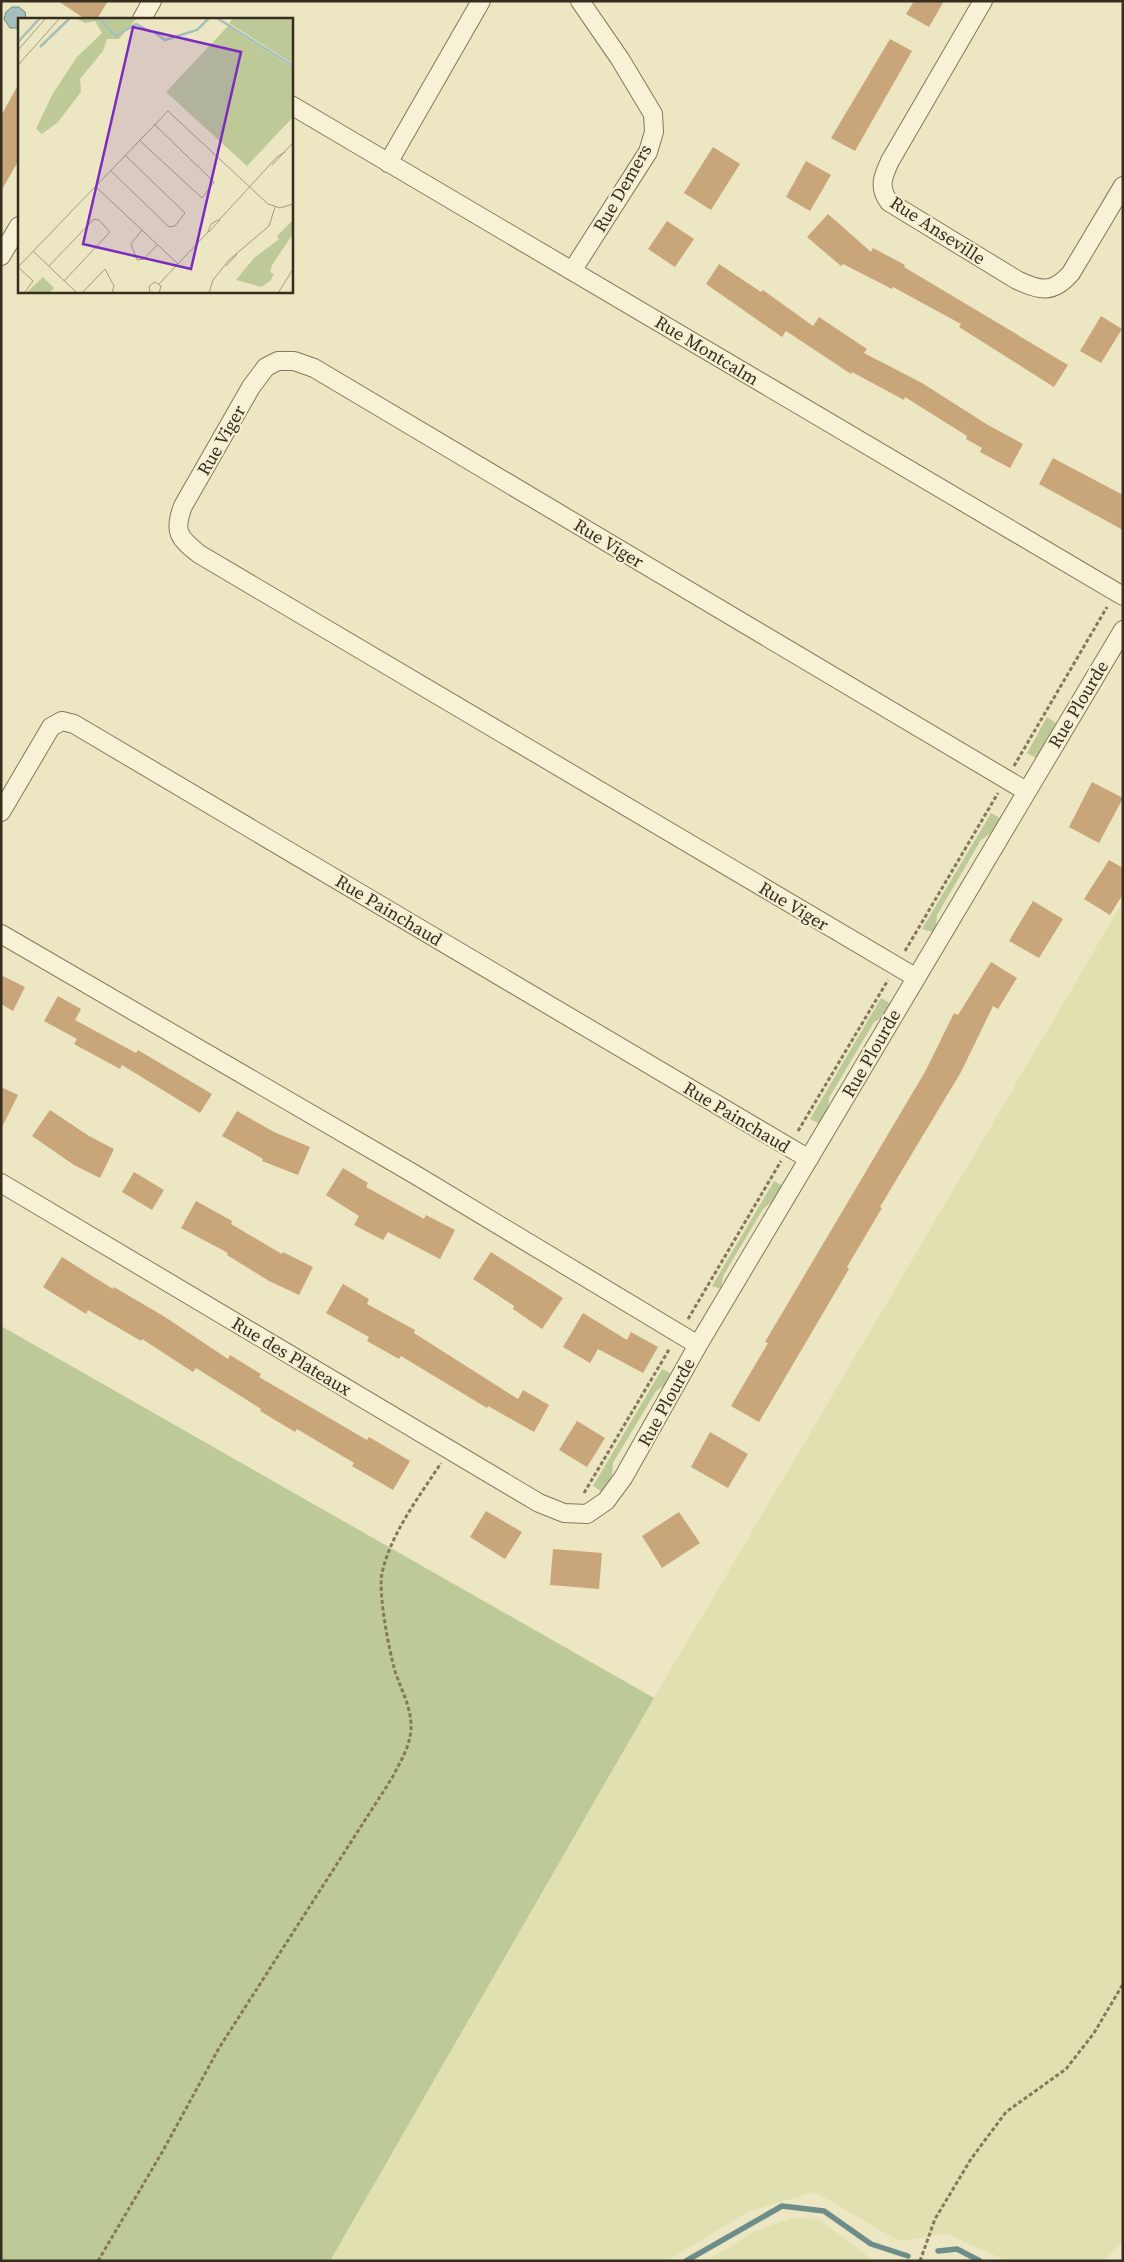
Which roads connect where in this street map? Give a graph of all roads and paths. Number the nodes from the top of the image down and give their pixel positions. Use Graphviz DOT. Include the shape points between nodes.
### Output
graph roads {
  1 [pos="152,1"];
  2 [pos="481,1"];
  3 [pos="580,1"];
  4 [pos="983,1"];
  5 [pos="143,18"];
  6 [pos="292,106"];
  7 [pos="388,162"];
  8 [pos="1123,186"];
  9 [pos="18,228"];
  10 [pos="1,256"];
  11 [pos="572,271"];
  12 [pos="1120,594"];
  13 [pos="1123,630"];
  14 [pos="1006,779"];
  15 [pos="1026,791"];
  16 [pos="1,812"];
  17 [pos="1,934"];
  18 [pos="896,966"];
  19 [pos="915,977"];
  20 [pos="788,1147"];
  21 [pos="809,1160"];
  22 [pos="1,1183"];
  23 [pos="679,1333"];
  24 [pos="698,1344"];
  25 [pos="449,1449"];
  26 [pos="579,1514"];
  27 [pos="1123,1984"];
  28 [pos="98,2261"];
  29 [pos="920,2261"];
  1 -- 5 [label="street"];
  2 -- 7 [label="street"];
  3 -- 11 [label="street, Rue Demers" via="653,114 654,132 648,152"];
  4 -- 8 [label="street, Rue Anseville" via="890,161 882,178 882,192 888,202 1017,280 1035,289 1048,289 1062,284 1071,273"];
  6 -- 7 [label="street, Rue Montcalm"];
  7 -- 11 [label="street, Rue Montcalm"];
  9 -- 10 [label="street"];
  11 -- 12 [label="street, Rue Montcalm"];
  12 -- 14 [label="path"];
  13 -- 15 [label="street, Rue Plourde"];
  14 -- 15 [label="street, Rue Viger"];
  14 -- 18 [label="path"];
  14 -- 18 [label="street, Rue Viger" via="314,368 294,361 278,361 266,367 251,387 183,506 178,521 179,534 186,543 199,554"];
  15 -- 19 [label="street, Rue Plourde"];
  16 -- 20 [label="street, Rue Painchaud" via="51,727 62,721 74,724"];
  17 -- 23 [label="street" via="414,1174"];
  18 -- 19 [label="street, Rue Viger"];
  18 -- 20 [label="path"];
  19 -- 21 [label="street, Rue Plourde"];
  20 -- 21 [label="street, Rue Painchaud"];
  20 -- 23 [label="path"];
  21 -- 24 [label="street, Rue Plourde"];
  22 -- 25 [label="street, Rue des Plateaux"];
  23 -- 24 [label="street"];
  23 -- 26 [label="path"];
  24 -- 26 [label="street, Rue Plourde" via="623,1478 606,1501"];
  25 -- 26 [label="street, Rue des Plateaux" via="539,1503 564,1513"];
  25 -- 28 [label="path" via="396,1535 382,1575 385,1623 396,1672 409,1707 411,1729 407,1749 392,1778 219,2048"];
  27 -- 29 [label="path" via="1094,2033 1066,2069 1006,2112 971,2159 936,2219"];
}
